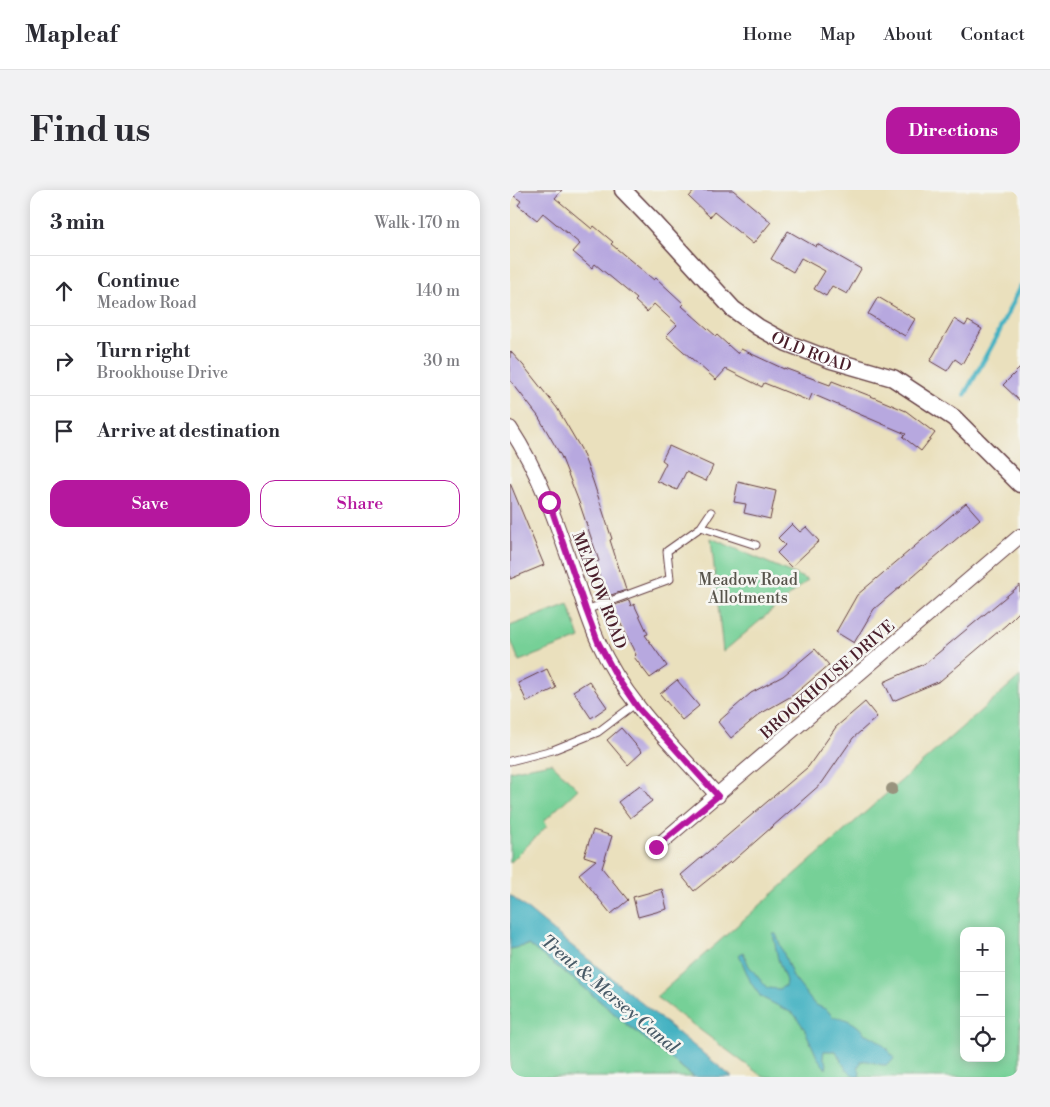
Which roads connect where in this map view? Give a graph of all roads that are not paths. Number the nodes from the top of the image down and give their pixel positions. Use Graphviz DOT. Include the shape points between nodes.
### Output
graph roads {
  1 [pos="623,190"];
  2 [pos="510,428"];
  3 [pos="1020,484"];
  4 [pos="711,512"];
  5 [pos="701,527"];
  6 [pos="1020,536"];
  7 [pos="756,545"];
  8 [pos="586,610"];
  9 [pos="635,704"];
  10 [pos="510,761"];
  11 [pos="718,796"];
  12 [pos="656,847"];
  1 -- 3 [label="street, OLD ROAD" via="734,309 758,327 787,343 831,360 893,378 954,418"];
  2 -- 8 [label="street, MEADOW ROAD" via="549,502"];
  4 -- 5 [label="lane"];
  5 -- 7 [label="lane"];
  5 -- 8 [label="lane" via="667,551 670,579"];
  6 -- 11 [label="street, BROOKHOUSE DRIVE"];
  8 -- 9 [label="street, MEADOW ROAD" via="598,642"];
  9 -- 10 [label="lane" via="598,732 553,750"];
  9 -- 11 [label="street, MEADOW ROAD"];
  11 -- 12 [label="street, BROOKHOUSE DRIVE"];
}
